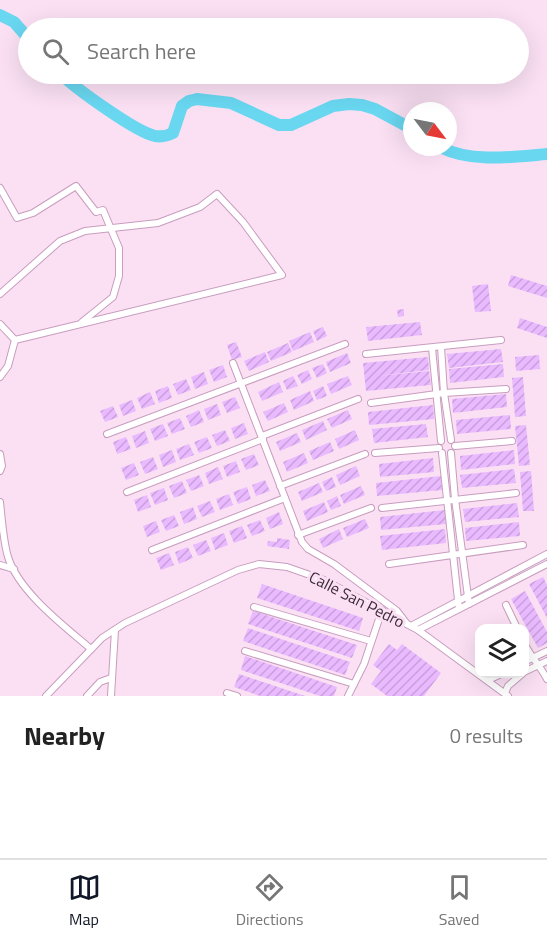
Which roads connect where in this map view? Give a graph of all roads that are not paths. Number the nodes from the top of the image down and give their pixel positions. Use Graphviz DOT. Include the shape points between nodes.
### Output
graph roads {
  1 [pos="0,188"];
  2 [pos="111,227"];
  3 [pos="0,294"];
  4 [pos="0,324"];
  5 [pos="77,326"];
  6 [pos="15,340"];
  7 [pos="501,340"];
  8 [pos="345,345"];
  9 [pos="441,347"];
  10 [pos="432,348"];
  11 [pos="366,354"];
  12 [pos="233,363"];
  13 [pos="0,377"];
  14 [pos="243,384"];
  15 [pos="506,389"];
  16 [pos="444,393"];
  17 [pos="436,394"];
  18 [pos="358,399"];
  19 [pos="371,403"];
  20 [pos="106,434"];
  21 [pos="262,438"];
  22 [pos="451,440"];
  23 [pos="441,441"];
  24 [pos="512,441"];
  25 [pos="453,450"];
  26 [pos="441,451"];
  27 [pos="375,453"];
  28 [pos="0,454"];
  29 [pos="365,454"];
  30 [pos="0,471"];
  31 [pos="280,486"];
  32 [pos="128,492"];
  33 [pos="516,493"];
  34 [pos="285,498"];
  35 [pos="451,500"];
  36 [pos="0,502"];
  37 [pos="371,508"];
  38 [pos="382,508"];
  39 [pos="298,535"];
  40 [pos="523,545"];
  41 [pos="152,550"];
  42 [pos="461,554"];
  43 [pos="547,554"];
  44 [pos="454,556"];
  45 [pos="389,564"];
  46 [pos="547,564"];
  47 [pos="0,565"];
  48 [pos="14,569"];
  49 [pos="468,595"];
  50 [pos="458,600"];
  51 [pos="469,604"];
  52 [pos="506,605"];
  53 [pos="254,607"];
  54 [pos="459,609"];
  55 [pos="382,610"];
  56 [pos="516,624"];
  57 [pos="412,627"];
  58 [pos="116,630"];
  59 [pos="371,642"];
  60 [pos="91,649"];
  61 [pos="245,651"];
  62 [pos="547,651"];
  63 [pos="529,652"];
  64 [pos="532,658"];
  65 [pos="529,660"];
  66 [pos="547,661"];
  67 [pos="540,665"];
  68 [pos="529,670"];
  69 [pos="111,678"];
  70 [pos="494,678"];
  71 [pos="518,678"];
  72 [pos="547,680"];
  73 [pos="488,681"];
  74 [pos="354,684"];
  75 [pos="227,693"];
  76 [pos="506,694"];
  77 [pos="46,696"];
  78 [pos="87,696"];
  79 [pos="111,696"];
  80 [pos="237,696"];
  81 [pos="348,696"];
  1 -- 2 [label="street" via="17,218 33,213 76,186 96,212 103,210"];
  2 -- 3 [label="street" via="85,231 60,241"];
  2 -- 5 [label="street" via="119,248 119,276 113,297"];
  2 -- 5 [label="street" via="177,217 217,194 282,275"];
  4 -- 6 [label="street"];
  5 -- 6 [label="street"];
  6 -- 13 [label="street" via="8,366"];
  7 -- 9 [label="street"];
  8 -- 14 [label="street"];
  9 -- 10 [label="street"];
  9 -- 16 [label="street"];
  10 -- 11 [label="street"];
  10 -- 17 [label="street"];
  12 -- 14 [label="street"];
  14 -- 20 [label="street"];
  14 -- 21 [label="street"];
  15 -- 16 [label="street"];
  16 -- 17 [label="street"];
  16 -- 22 [label="street"];
  17 -- 19 [label="street"];
  17 -- 23 [label="street"];
  18 -- 21 [label="street"];
  21 -- 31 [label="street"];
  21 -- 32 [label="street"];
  22 -- 23 [label="street"];
  22 -- 25 [label="street"];
  23 -- 26 [label="street"];
  24 -- 25 [label="street"];
  25 -- 26 [label="street"];
  25 -- 35 [label="street"];
  26 -- 27 [label="street"];
  26 -- 35 [label="street"];
  28 -- 30 [label="street"];
  29 -- 31 [label="street"];
  31 -- 34 [label="street"];
  33 -- 35 [label="street"];
  34 -- 39 [label="street"];
  34 -- 41 [label="street"];
  35 -- 38 [label="street"];
  35 -- 42 [label="street"];
  35 -- 44 [label="street"];
  36 -- 48 [label="street" via="8,557"];
  37 -- 39 [label="street"];
  39 -- 57 [label="street" via="308,549 358,581"];
  40 -- 42 [label="street"];
  42 -- 44 [label="street"];
  42 -- 49 [label="street"];
  43 -- 49 [label="street"];
  44 -- 45 [label="street"];
  44 -- 50 [label="street"];
  46 -- 51 [label="street"];
  47 -- 48 [label="street"];
  48 -- 60 [label="street" via="50,615"];
  49 -- 50 [label="street"];
  49 -- 51 [label="street"];
  50 -- 54 [label="street"];
  50 -- 57 [label="street"];
  51 -- 54 [label="street"];
  52 -- 56 [label="street"];
  53 -- 59 [label="street"];
  54 -- 57 [label="street"];
  55 -- 57 [label="street, Calle San Pedro"];
  55 -- 58 [label="street, Calle San Pedro" via="324,580 287,567 259,564 238,570"];
  55 -- 59 [label="street"];
  57 -- 73 [label="street, Calle San Pedro"];
  58 -- 60 [label="street, Calle San Pedro"];
  58 -- 69 [label="street"];
  59 -- 74 [label="street"];
  60 -- 77 [label="street, Calle San Pedro"];
  61 -- 74 [label="street"];
  62 -- 64 [label="street"];
  63 -- 64 [label="street"];
  64 -- 65 [label="street"];
  64 -- 67 [label="street"];
  66 -- 67 [label="street"];
  67 -- 68 [label="street"];
  67 -- 72 [label="street"];
  69 -- 78 [label="street" via="100,682"];
  69 -- 79 [label="street"];
  70 -- 73 [label="street"];
  71 -- 76 [label="street" via="508,686"];
  73 -- 76 [label="street, Calle San Pedro"];
  74 -- 81 [label="street"];
  75 -- 80 [label="street"];
}
